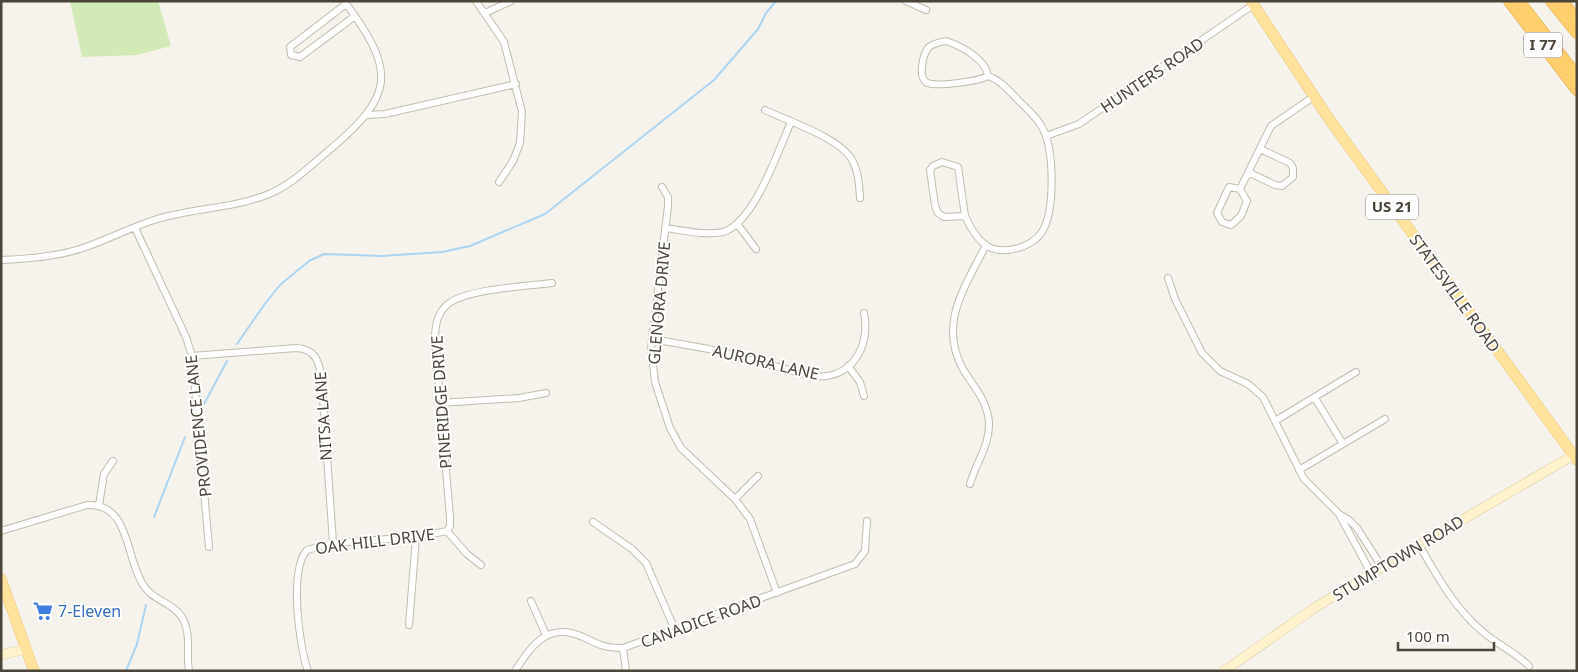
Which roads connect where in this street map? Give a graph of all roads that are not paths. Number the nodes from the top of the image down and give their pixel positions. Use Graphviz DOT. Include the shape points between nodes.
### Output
graph roads {
  1 [pos="476,1"];
  2 [pos="510,1"];
  3 [pos="906,1"];
  4 [pos="1509,1"];
  5 [pos="1519,1"];
  6 [pos="1551,1"];
  7 [pos="1562,1"];
  8 [pos="345,2"];
  9 [pos="1252,3"];
  10 [pos="926,10"];
  11 [pos="485,13"];
  12 [pos="355,16"];
  13 [pos="1577,20"];
  14 [pos="1577,33"];
  15 [pos="988,76"];
  16 [pos="1577,76"];
  17 [pos="516,84"];
  18 [pos="1577,90"];
  19 [pos="1313,97"];
  20 [pos="765,110"];
  21 [pos="367,115"];
  22 [pos="792,122"];
  23 [pos="1046,136"];
  24 [pos="1260,149"];
  25 [pos="1248,172"];
  26 [pos="499,182"];
  27 [pos="662,186"];
  28 [pos="1240,189"];
  29 [pos="860,198"];
  30 [pos="965,216"];
  31 [pos="738,225"];
  32 [pos="135,228"];
  33 [pos="665,228"];
  34 [pos="986,245"];
  35 [pos="756,249"];
  36 [pos="1,260"];
  37 [pos="1168,278"];
  38 [pos="552,284"];
  39 [pos="864,313"];
  40 [pos="652,339"];
  41 [pos="192,356"];
  42 [pos="848,366"];
  43 [pos="1356,372"];
  44 [pos="546,393"];
  45 [pos="864,396"];
  46 [pos="1315,398"];
  47 [pos="440,402"];
  48 [pos="1385,419"];
  49 [pos="1275,421"];
  50 [pos="1343,444"];
  51 [pos="1576,456"];
  52 [pos="113,461"];
  53 [pos="1299,470"];
  54 [pos="758,476"];
  55 [pos="970,484"];
  56 [pos="735,499"];
  57 [pos="99,505"];
  58 [pos="1339,514"];
  59 [pos="867,521"];
  60 [pos="593,522"];
  61 [pos="447,530"];
  62 [pos="1,531"];
  63 [pos="416,537"];
  64 [pos="333,544"];
  65 [pos="1419,545"];
  66 [pos="210,547"];
  67 [pos="481,565"];
  68 [pos="1382,567"];
  69 [pos="1371,573"];
  70 [pos="1,579"];
  71 [pos="777,593"];
  72 [pos="530,601"];
  73 [pos="409,625"];
  74 [pos="675,630"];
  75 [pos="546,636"];
  76 [pos="623,648"];
  77 [pos="26,649"];
  78 [pos="1,655"];
  79 [pos="1529,666"];
  80 [pos="34,671"];
  81 [pos="189,671"];
  82 [pos="308,671"];
  83 [pos="515,671"];
  84 [pos="626,671"];
  85 [pos="1224,671"];
  1 -- 11 [label="street"];
  2 -- 11 [label="street"];
  3 -- 10 [label="street"];
  4 -- 18 [label="highway, I 77"];
  5 -- 16 [label="highway, I 77"];
  6 -- 14 [label="highway, I 77"];
  7 -- 13 [label="highway, I 77"];
  8 -- 12 [label="street"];
  8 -- 12 [label="street" via="290,46 291,55 300,57"];
  9 -- 19 [label="main road, STATESVILLE ROAD / US 21"];
  9 -- 23 [label="street, HUNTERS ROAD" via="1079,124"];
  11 -- 17 [label="street" via="504,42"];
  12 -- 21 [label="street" via="372,43 381,70 380,88"];
  15 -- 15 [label="street" via="985,66 952,43 937,43 926,51 922,77 929,83"];
  15 -- 23 [label="street" via="1000,83 1033,115"];
  17 -- 21 [label="street" via="385,114"];
  17 -- 26 [label="street" via="522,112 522,137 513,161"];
  19 -- 24 [label="street" via="1271,126"];
  19 -- 51 [label="main road, STATESVILLE ROAD / US 21"];
  20 -- 22 [label="street"];
  21 -- 32 [label="street" via="304,171 270,194 163,218"];
  22 -- 29 [label="street" via="847,152 856,170"];
  22 -- 31 [label="street" via="755,201"];
  23 -- 34 [label="street" via="1052,168 1048,215 1042,231 1030,243 1016,249 1002,250"];
  24 -- 25 [label="street"];
  24 -- 25 [label="street" via="1290,163 1293,177 1282,186"];
  25 -- 28 [label="street"];
  27 -- 33 [label="street, GLENORA DRIVE" via="668,197"];
  28 -- 28 [label="street" via="1229,187 1217,213 1222,222 1231,225 1240,216 1247,201"];
  30 -- 30 [label="street" via="958,167 948,162 932,166 930,176 936,210 944,217"];
  30 -- 34 [label="street"];
  31 -- 33 [label="street" via="717,233"];
  31 -- 35 [label="street"];
  32 -- 36 [label="street" via="80,249"];
  32 -- 41 [label="street, PROVIDENCE LANE"];
  33 -- 40 [label="street, GLENORA DRIVE"];
  34 -- 55 [label="street" via="956,307 953,325 959,360 985,403 989,423 988,442"];
  37 -- 49 [label="street" via="1202,353 1220,371 1254,387"];
  38 -- 47 [label="street, PINERIDGE DRIVE" via="472,295 446,305 435,331"];
  39 -- 42 [label="street" via="866,335 860,351"];
  40 -- 42 [label="street, AURORA LANE" via="708,349 820,377"];
  40 -- 56 [label="street, GLENORA DRIVE" via="655,382 678,444"];
  41 -- 64 [label="street, NITSA LANE" via="296,348 315,355 321,370"];
  41 -- 66 [label="street, PROVIDENCE LANE"];
  42 -- 45 [label="street" via="860,382"];
  43 -- 46 [label="street"];
  44 -- 47 [label="street" via="519,398"];
  46 -- 49 [label="street"];
  46 -- 50 [label="street"];
  47 -- 61 [label="street, PINERIDGE DRIVE" via="450,517"];
  48 -- 50 [label="street"];
  49 -- 53 [label="street"];
  50 -- 53 [label="street"];
  51 -- 65 [label="street, STUMPTOWN ROAD"];
  52 -- 57 [label="street" via="104,474"];
  53 -- 58 [label="street"];
  54 -- 56 [label="street"];
  56 -- 71 [label="street, GLENORA DRIVE" via="750,519"];
  57 -- 62 [label="street" via="81,506"];
  57 -- 81 [label="street" via="118,519 144,587 183,618"];
  58 -- 68 [label="street" via="1357,528"];
  58 -- 69 [label="street"];
  59 -- 71 [label="street, CANADICE ROAD" via="865,551 855,564"];
  60 -- 74 [label="street" via="632,549 646,563"];
  61 -- 63 [label="street, OAK HILL DRIVE"];
  61 -- 67 [label="street"];
  63 -- 64 [label="street, OAK HILL DRIVE"];
  63 -- 73 [label="street"];
  64 -- 82 [label="street, OAK HILL DRIVE" via="311,548 300,561 297,620 300,647"];
  65 -- 68 [label="street, STUMPTOWN ROAD"];
  65 -- 79 [label="street" via="1443,586 1468,618"];
  68 -- 69 [label="street, STUMPTOWN ROAD"];
  69 -- 85 [label="street, STUMPTOWN ROAD"];
  70 -- 77 [label="main road"];
  71 -- 74 [label="street, CANADICE ROAD"];
  72 -- 75 [label="street"];
  74 -- 76 [label="street, CANADICE ROAD"];
  75 -- 76 [label="street, CANADICE ROAD" via="566,632 606,648"];
  75 -- 83 [label="street" via="534,645"];
  76 -- 84 [label="street"];
  77 -- 78 [label="street"];
  77 -- 80 [label="main road"];
}
